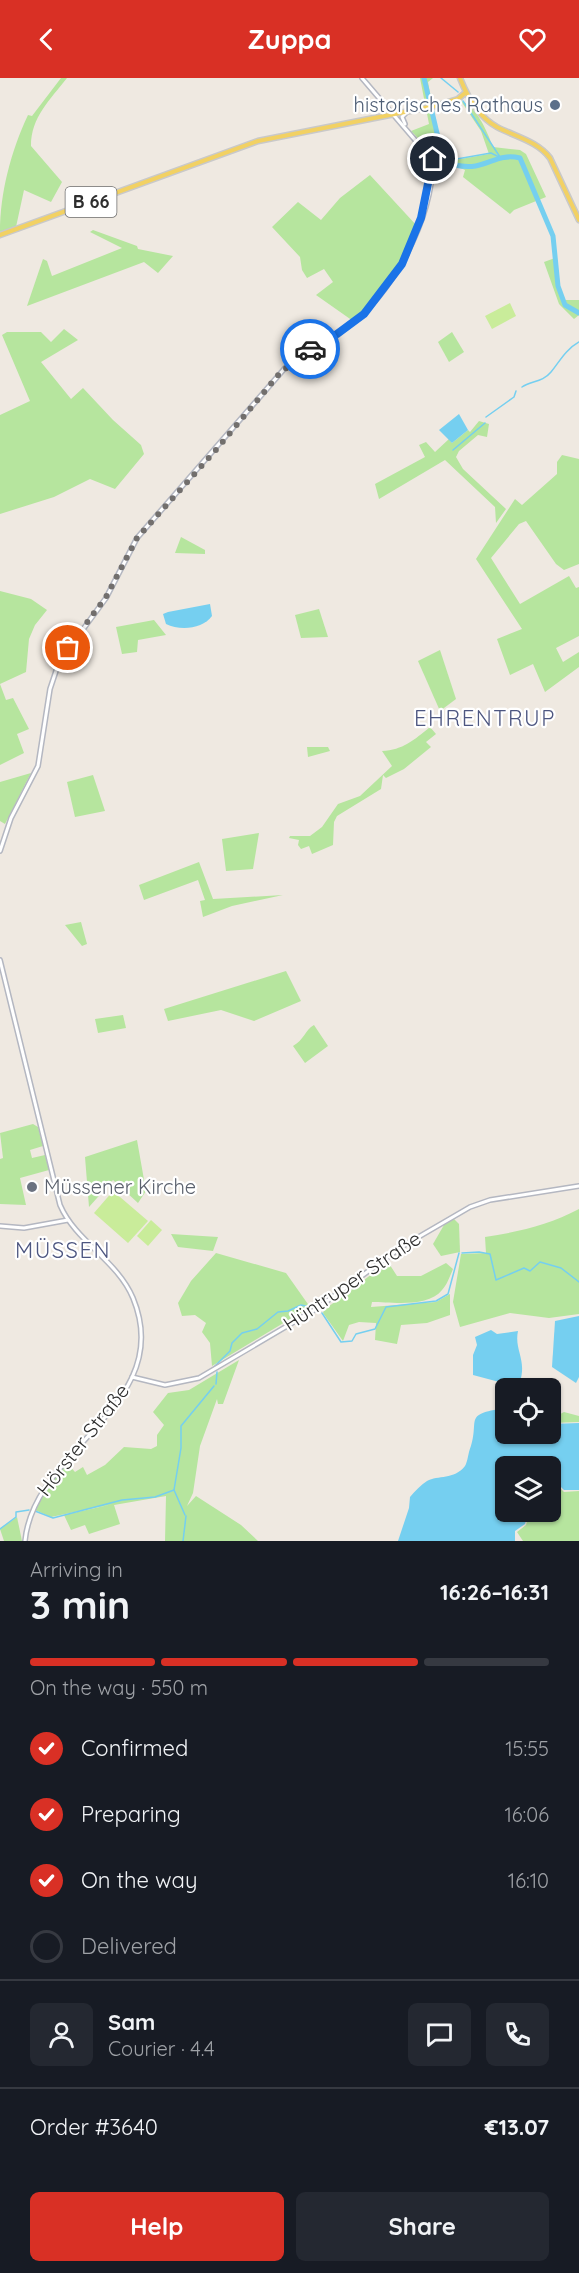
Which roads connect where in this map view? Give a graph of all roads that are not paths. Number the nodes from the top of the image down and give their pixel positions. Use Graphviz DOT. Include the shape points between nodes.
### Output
graph roads {
  1 [pos="362,78"];
  2 [pos="460,78"];
  3 [pos="465,93"];
  4 [pos="406,112"];
  5 [pos="393,115"];
  6 [pos="407,128"];
  7 [pos="579,220"];
  8 [pos="0,235"];
  9 [pos="0,851"];
  10 [pos="0,960"];
  11 [pos="579,1186"];
  12 [pos="68,1220"];
  13 [pos="0,1226"];
  14 [pos="132,1377"];
  15 [pos="25,1541"];
  1 -- 5 [label="street"];
  2 -- 3 [label="main road"];
  3 -- 4 [label="main road, B 66" via="435,106"];
  3 -- 7 [label="main road" via="493,124 543,149"];
  4 -- 5 [label="main road, B 66"];
  4 -- 6 [label="street" via="402,119"];
  5 -- 6 [label="street"];
  5 -- 8 [label="main road, B 66" via="268,138"];
  6 -- 9 [label="street" via="433,159 414,240 383,291 357,320 299,355 280,373 137,538 106,597 59,662 50,689 38,766"];
  10 -- 12 [label="street" via="58,1197"];
  11 -- 14 [label="street, Hüntruper Straße" via="490,1200 470,1207 403,1246 307,1315 199,1378 165,1385"];
  12 -- 13 [label="street" via="24,1228"];
  12 -- 14 [label="street, Hörster Straße" via="112,1266 133,1299 140,1342"];
  14 -- 15 [label="street, Hörster Straße" via="110,1413 42,1489 28,1519"];
}
